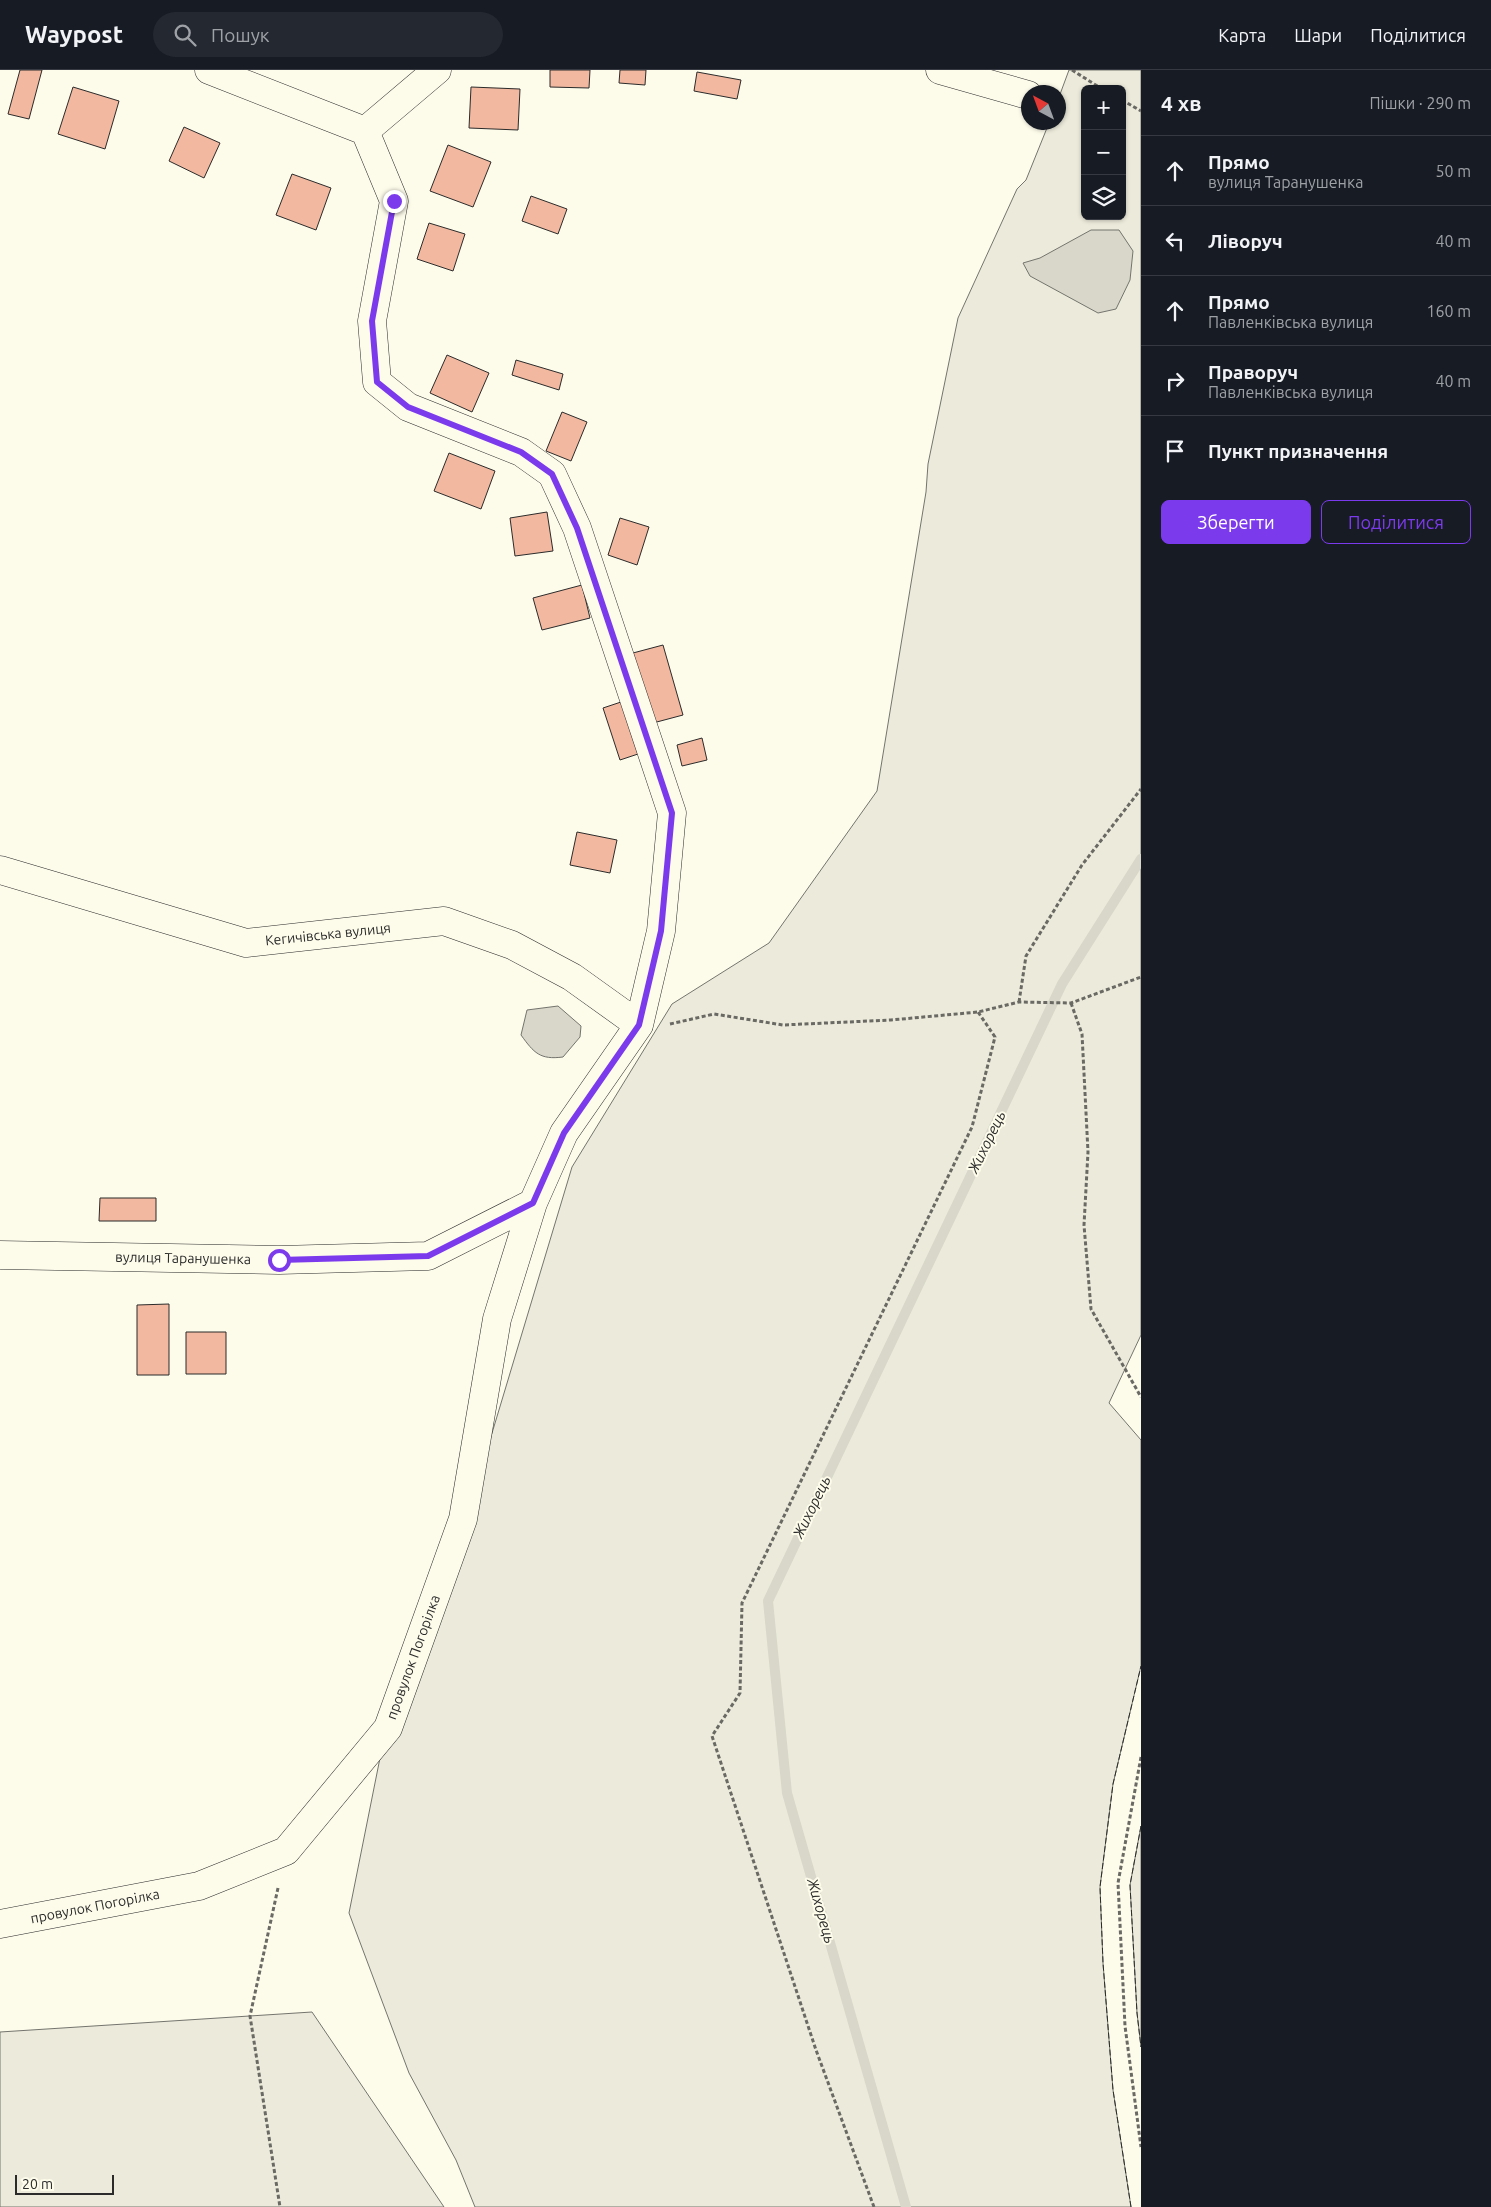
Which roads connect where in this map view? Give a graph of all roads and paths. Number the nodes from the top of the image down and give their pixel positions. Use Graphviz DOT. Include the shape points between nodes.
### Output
graph roads {
  1 [pos="210,70"];
  2 [pos="437,70"];
  3 [pos="940,70"];
  4 [pos="1072,70"];
  5 [pos="1096,85"];
  6 [pos="1021,93"];
  7 [pos="1126,102"];
  8 [pos="1141,111"];
  9 [pos="365,131"];
  10 [pos="1141,789"];
  11 [pos="0,870"];
  12 [pos="1141,977"];
  13 [pos="1019,1002"];
  14 [pos="1071,1003"];
  15 [pos="978,1012"];
  16 [pos="639,1025"];
  17 [pos="533,1203"];
  18 [pos="0,1255"];
  19 [pos="1141,1397"];
  20 [pos="1141,1758"];
  21 [pos="286,1851"];
  22 [pos="0,1924"];
  23 [pos="1141,2147"];
  24 [pos="280,2207"];
  25 [pos="874,2207"];
  1 -- 9 [label="street"];
  2 -- 9 [label="street"];
  3 -- 6 [label="street"];
  4 -- 5 [label="path"];
  7 -- 8 [label="path"];
  9 -- 16 [label="street" via="394,201 372,321 377,382 408,407 521,452 552,474 577,528 672,813 661,931"];
  10 -- 13 [label="path" via="1082,865 1026,956"];
  11 -- 16 [label="street, Кегичівська вулиця" via="246,943 444,921 512,945 564,972"];
  12 -- 14 [label="path"];
  13 -- 14 [label="path"];
  13 -- 15 [label="path"];
  14 -- 19 [label="path" via="1082,1034 1088,1152 1084,1225 1091,1309"];
  15 -- 16 [label="path" via="783,1025 714,1014 665,1025"];
  15 -- 25 [label="path" via="995,1036 972,1127 742,1602 740,1692 712,1736 816,2050"];
  16 -- 17 [label="street, провулок Погорілка" via="564,1133"];
  17 -- 18 [label="street, вулиця Таранушенка" via="428,1256 279,1260"];
  17 -- 21 [label="street, провулок Погорілка" via="497,1319 463,1519 388,1728"];
  20 -- 23 [label="path" via="1118,1884 1125,2026"];
  21 -- 22 [label="street, провулок Погорілка" via="199,1886"];
  21 -- 24 [label="path" via="250,2016"];
}
